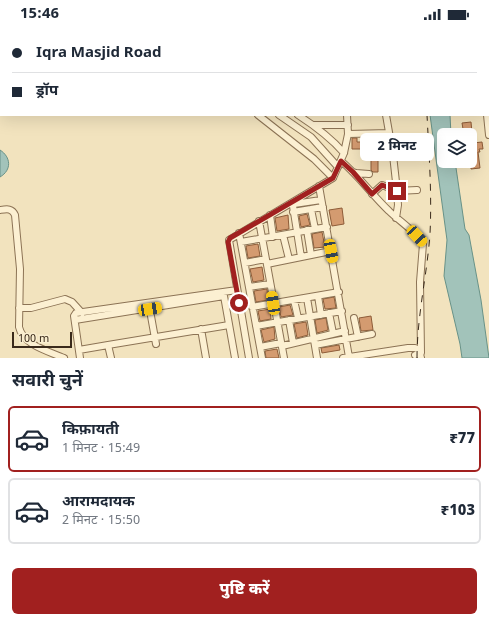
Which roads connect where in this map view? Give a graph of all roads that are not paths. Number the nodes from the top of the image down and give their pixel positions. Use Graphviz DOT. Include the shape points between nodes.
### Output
graph roads {
  1 [pos="259,116"];
  2 [pos="280,116"];
  3 [pos="300,116"];
  4 [pos="347,116"];
  5 [pos="386,116"];
  6 [pos="487,116"];
  7 [pos="314,125"];
  8 [pos="348,125"];
  9 [pos="389,133"];
  10 [pos="348,134"];
  11 [pos="489,135"];
  12 [pos="344,153"];
  13 [pos="340,164"];
  14 [pos="353,172"];
  15 [pos="369,174"];
  16 [pos="333,178"];
  17 [pos="319,186"];
  18 [pos="417,190"];
  19 [pos="397,191"];
  20 [pos="372,194"];
  21 [pos="321,200"];
  22 [pos="323,207"];
  23 [pos="311,209"];
  24 [pos="0,210"];
  25 [pos="293,212"];
  26 [pos="270,215"];
  27 [pos="396,218"];
  28 [pos="258,221"];
  29 [pos="327,227"];
  30 [pos="315,229"];
  31 [pos="307,230"];
  32 [pos="296,232"];
  33 [pos="239,233"];
  34 [pos="283,234"];
  35 [pos="273,237"];
  36 [pos="262,239"];
  37 [pos="241,242"];
  38 [pos="331,251"];
  39 [pos="311,255"];
  40 [pos="301,257"];
  41 [pos="289,259"];
  42 [pos="266,261"];
  43 [pos="244,263"];
  44 [pos="270,284"];
  45 [pos="249,287"];
  46 [pos="237,290"];
  47 [pos="339,292"];
  48 [pos="318,296"];
  49 [pos="307,298"];
  50 [pos="294,300"];
  51 [pos="273,303"];
  52 [pos="150,306"];
  53 [pos="252,307"];
  54 [pos="20,308"];
  55 [pos="342,311"];
  56 [pos="82,313"];
  57 [pos="329,313"];
  58 [pos="321,315"];
  59 [pos="310,316"];
  60 [pos="298,318"];
  61 [pos="354,318"];
  62 [pos="75,320"];
  63 [pos="289,320"];
  64 [pos="277,322"];
  65 [pos="229,325"];
  66 [pos="256,326"];
  67 [pos="202,328"];
  68 [pos="345,331"];
  69 [pos="333,333"];
  70 [pos="372,334"];
  71 [pos="155,337"];
  72 [pos="313,337"];
  73 [pos="358,337"];
  74 [pos="347,340"];
  75 [pos="293,343"];
  76 [pos="156,344"];
  77 [pos="281,344"];
  78 [pos="108,345"];
  79 [pos="315,346"];
  80 [pos="260,347"];
  81 [pos="79,350"];
  82 [pos="418,356"];
  83 [pos="346,357"];
  84 [pos="64,358"];
  85 [pos="80,358"];
  86 [pos="111,358"];
  87 [pos="206,358"];
  88 [pos="235,358"];
  89 [pos="249,358"];
  90 [pos="262,358"];
  91 [pos="284,358"];
  92 [pos="317,358"];
  1 -- 16 [label="street" via="314,159"];
  2 -- 13 [label="street" via="311,137"];
  3 -- 7 [label="street"];
  4 -- 8 [label="street"];
  5 -- 9 [label="street"];
  6 -- 11 [label="street"];
  7 -- 8 [label="street"];
  7 -- 12 [label="street"];
  8 -- 10 [label="street"];
  9 -- 10 [label="street"];
  9 -- 19 [label="street"];
  10 -- 12 [label="street"];
  12 -- 13 [label="street"];
  13 -- 14 [label="street"];
  13 -- 16 [label="street"];
  14 -- 15 [label="street"];
  14 -- 20 [label="street"];
  16 -- 17 [label="street"];
  17 -- 21 [label="street"];
  17 -- 26 [label="street"];
  18 -- 19 [label="street"];
  19 -- 20 [label="street" via="382,185"];
  19 -- 27 [label="street"];
  20 -- 27 [label="street"];
  21 -- 22 [label="street"];
  21 -- 25 [label="street" via="293,205"];
  22 -- 23 [label="street"];
  22 -- 29 [label="street"];
  23 -- 25 [label="street"];
  23 -- 30 [label="street"];
  24 -- 54 [label="street" via="10,210 15,215 20,269"];
  25 -- 32 [label="street"];
  26 -- 28 [label="street"];
  26 -- 35 [label="street"];
  27 -- 82 [label="street" via="423,244"];
  28 -- 33 [label="street"];
  28 -- 36 [label="street"];
  29 -- 30 [label="street"];
  29 -- 38 [label="street"];
  30 -- 31 [label="street"];
  31 -- 32 [label="street"];
  31 -- 39 [label="street"];
  32 -- 34 [label="street"];
  32 -- 40 [label="street"];
  33 -- 37 [label="street"];
  33 -- 46 [label="street" via="228,242"];
  34 -- 35 [label="street"];
  34 -- 41 [label="street"];
  35 -- 36 [label="street"];
  36 -- 37 [label="street"];
  36 -- 42 [label="street"];
  37 -- 43 [label="street"];
  38 -- 39 [label="street"];
  38 -- 47 [label="street"];
  39 -- 40 [label="street"];
  40 -- 41 [label="street"];
  41 -- 42 [label="street"];
  42 -- 43 [label="street"];
  42 -- 44 [label="street"];
  43 -- 45 [label="street"];
  44 -- 45 [label="street"];
  44 -- 51 [label="street"];
  45 -- 53 [label="street"];
  46 -- 52 [label="street"];
  46 -- 89 [label="street"];
  47 -- 48 [label="street"];
  47 -- 55 [label="street"];
  48 -- 49 [label="street"];
  48 -- 58 [label="street"];
  49 -- 50 [label="street"];
  49 -- 59 [label="street"];
  50 -- 51 [label="street"];
  50 -- 60 [label="street"];
  51 -- 53 [label="street"];
  51 -- 64 [label="street"];
  52 -- 56 [label="street"];
  52 -- 62 [label="street"];
  52 -- 65 [label="street" via="224,296"];
  52 -- 71 [label="street"];
  53 -- 66 [label="street"];
  54 -- 56 [label="street" via="31,308 65,299 72,302"];
  54 -- 84 [label="street" via="19,327 23,338"];
  55 -- 57 [label="street"];
  55 -- 68 [label="street"];
  56 -- 62 [label="street" via="75,314"];
  57 -- 58 [label="street"];
  57 -- 69 [label="street"];
  58 -- 59 [label="street"];
  59 -- 60 [label="street"];
  59 -- 72 [label="street"];
  60 -- 63 [label="street"];
  61 -- 73 [label="street"];
  62 -- 81 [label="street"];
  63 -- 64 [label="street"];
  63 -- 75 [label="street"];
  64 -- 66 [label="street"];
  64 -- 77 [label="street"];
  65 -- 67 [label="street"];
  65 -- 88 [label="street"];
  66 -- 80 [label="street"];
  67 -- 71 [label="street"];
  67 -- 87 [label="street"];
  68 -- 69 [label="street"];
  68 -- 74 [label="street"];
  69 -- 72 [label="street"];
  70 -- 73 [label="street"];
  71 -- 76 [label="street"];
  71 -- 78 [label="street"];
  72 -- 75 [label="street"];
  72 -- 79 [label="street"];
  73 -- 74 [label="street"];
  74 -- 79 [label="street"];
  74 -- 83 [label="street"];
  75 -- 77 [label="street"];
  77 -- 80 [label="street"];
  77 -- 91 [label="street"];
  78 -- 81 [label="street"];
  78 -- 86 [label="street"];
  79 -- 92 [label="street"];
  80 -- 90 [label="street"];
  81 -- 85 [label="street"];
  82 -- 83 [label="street" via="419,350 408,348"];
}
